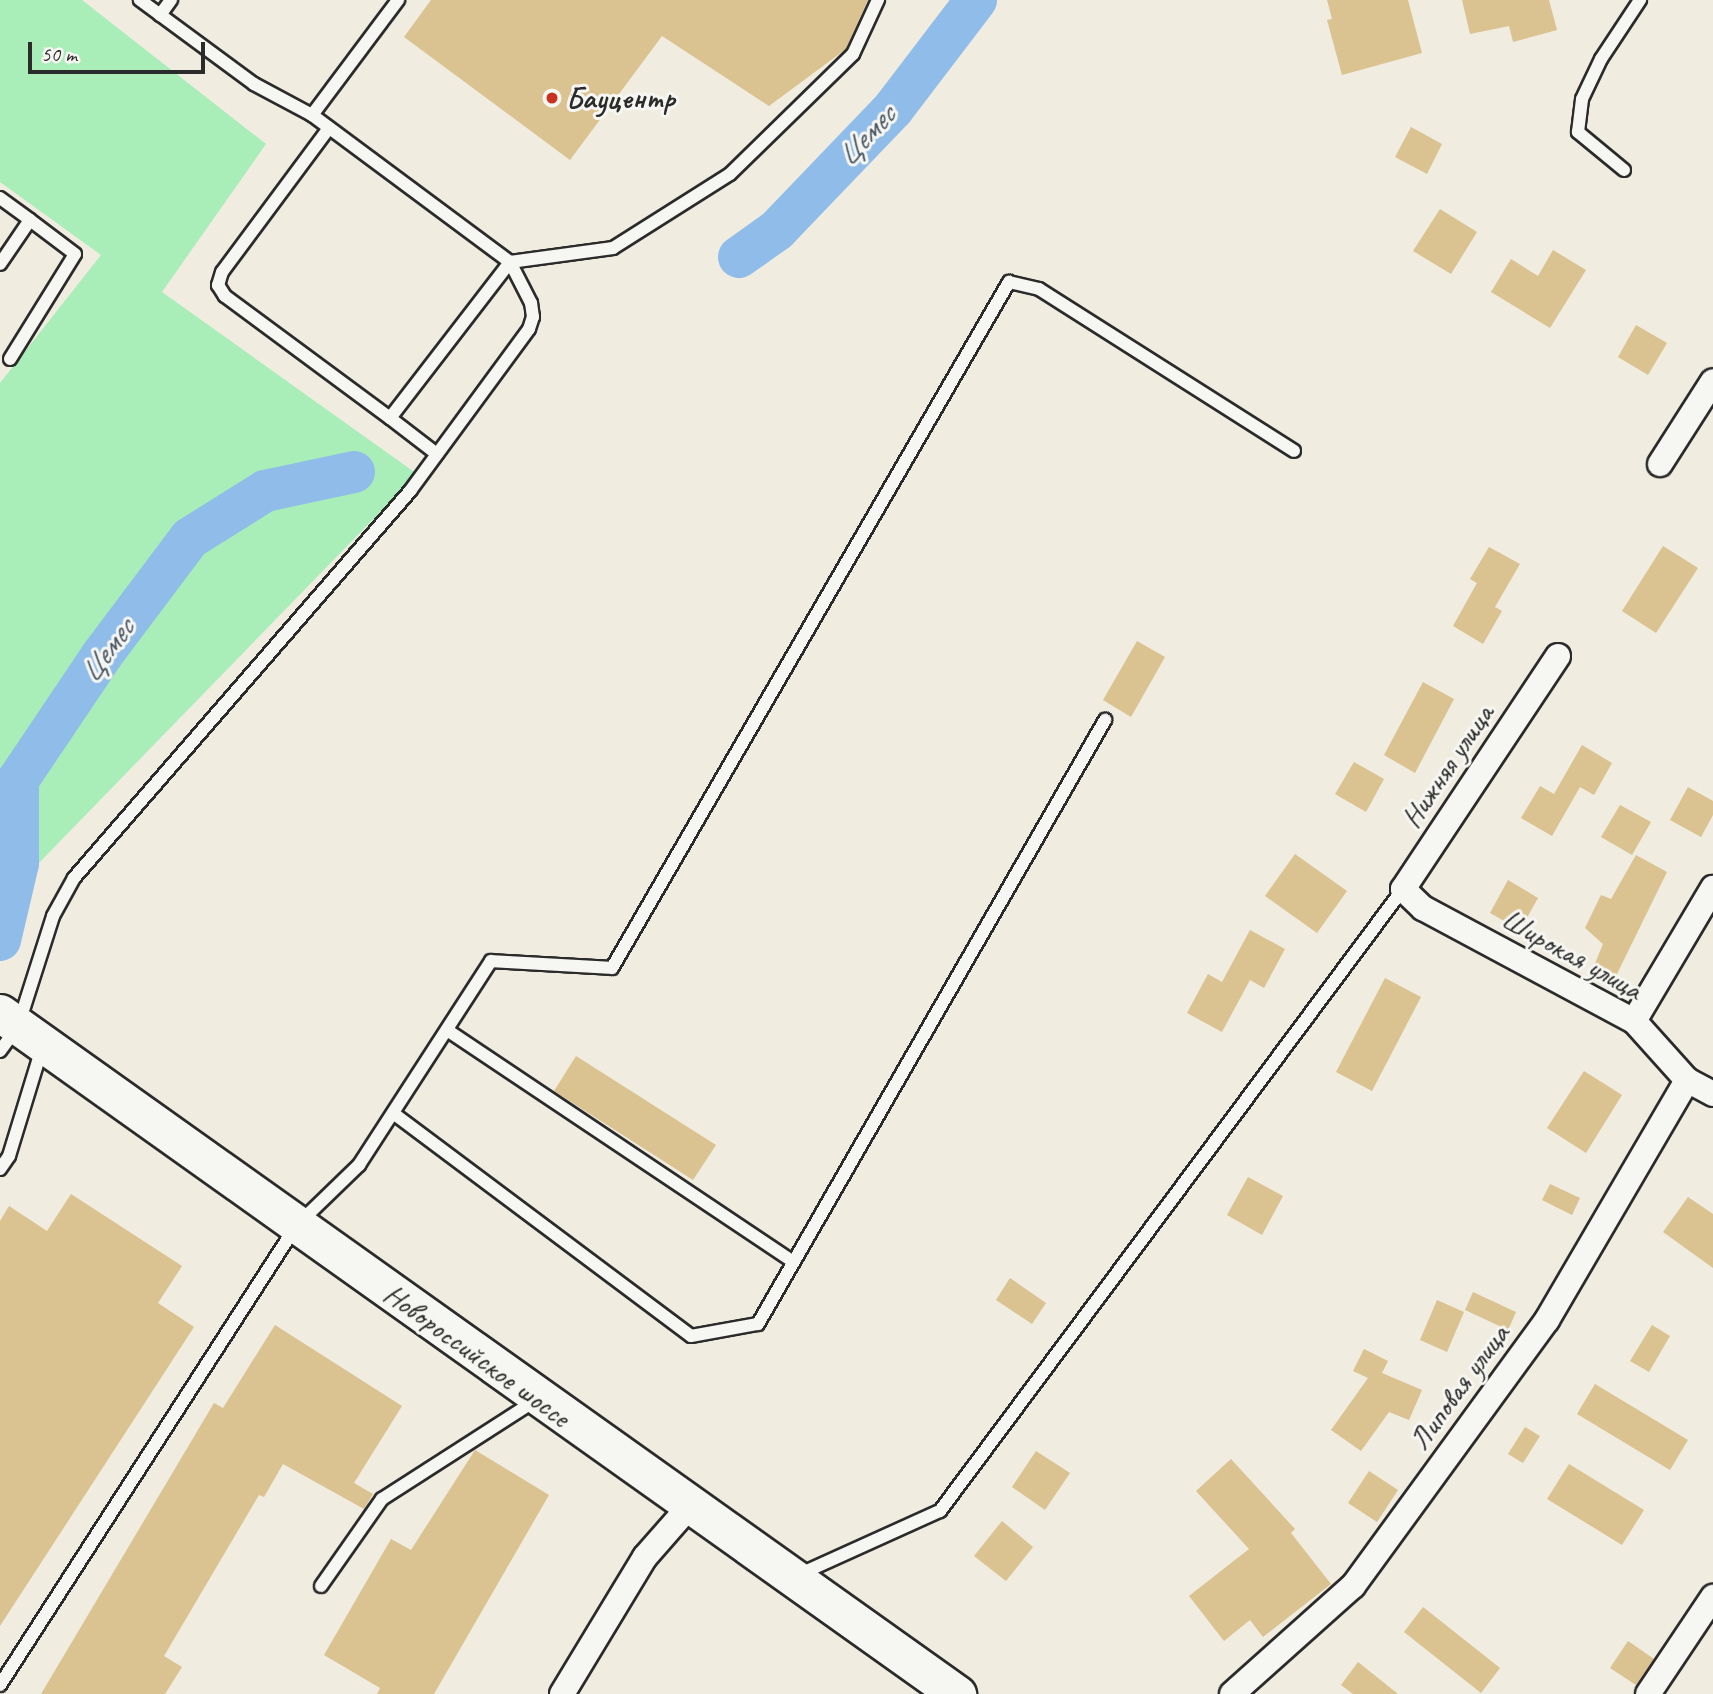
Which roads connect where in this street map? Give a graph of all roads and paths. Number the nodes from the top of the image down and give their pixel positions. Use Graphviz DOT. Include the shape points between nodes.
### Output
graph roads {
  1 [pos="140,0"];
  2 [pos="171,0"];
  3 [pos="398,0"];
  4 [pos="878,0"];
  5 [pos="1640,0"];
  6 [pos="160,15"];
  7 [pos="312,115"];
  8 [pos="329,128"];
  9 [pos="1624,170"];
  10 [pos="0,198"];
  11 [pos="30,220"];
  12 [pos="510,262"];
  13 [pos="0,264"];
  14 [pos="10,359"];
  15 [pos="1713,381"];
  16 [pos="390,418"];
  17 [pos="1294,451"];
  18 [pos="438,454"];
  19 [pos="1660,464"];
  20 [pos="1558,656"];
  21 [pos="1105,720"];
  22 [pos="1713,888"];
  23 [pos="1403,889"];
  24 [pos="1633,1021"];
  25 [pos="447,1030"];
  26 [pos="15,1033"];
  27 [pos="1688,1080"];
  28 [pos="1713,1094"];
  29 [pos="393,1113"];
  30 [pos="0,1169"];
  31 [pos="296,1226"];
  32 [pos="792,1262"];
  33 [pos="538,1399"];
  34 [pos="688,1507"];
  35 [pos="791,1578"];
  36 [pos="321,1586"];
  37 [pos="1713,1597"];
  38 [pos="0,1685"];
  39 [pos="562,1694"];
  40 [pos="957,1694"];
  41 [pos="1233,1694"];
  42 [pos="1648,1694"];
  1 -- 6 [label="lane"];
  2 -- 6 [label="lane"];
  3 -- 7 [label="lane"];
  4 -- 12 [label="lane" via="853,54 730,174 612,248"];
  5 -- 9 [label="lane" via="1601,59 1582,99 1578,132"];
  6 -- 7 [label="lane" via="254,84"];
  7 -- 8 [label="lane"];
  8 -- 12 [label="lane"];
  8 -- 16 [label="lane" via="222,271 218,285 225,296"];
  10 -- 11 [label="lane"];
  11 -- 13 [label="lane"];
  11 -- 14 [label="lane" via="75,254"];
  12 -- 16 [label="lane"];
  12 -- 18 [label="lane" via="531,303 531,323"];
  15 -- 19 [label="street"];
  16 -- 18 [label="lane"];
  17 -- 25 [label="lane" via="1039,289 1009,282 612,968 491,961"];
  18 -- 26 [label="lane" via="74,878 53,916"];
  20 -- 23 [label="street, Нижняя улица"];
  21 -- 32 [label="lane"];
  22 -- 24 [label="street"];
  23 -- 24 [label="street, Широкая улица" via="1423,908"];
  23 -- 35 [label="lane" via="940,1511"];
  24 -- 27 [label="street, Широкая улица"];
  25 -- 29 [label="lane"];
  25 -- 32 [label="lane"];
  26 -- 30 [label="lane" via="9,1156"];
  26 -- 31 [label="main road, Новороссийское шоссе"];
  27 -- 28 [label="street, Широкая улица"];
  27 -- 41 [label="street, Липовая улица" via="1547,1320 1361,1575"];
  29 -- 31 [label="lane" via="359,1165"];
  29 -- 32 [label="lane" via="691,1336 758,1324"];
  31 -- 33 [label="main road, Новороссийское шоссе"];
  31 -- 38 [label="lane"];
  33 -- 34 [label="main road, Новороссийское шоссе"];
  33 -- 36 [label="lane" via="382,1499"];
  34 -- 35 [label="main road, Новороссийское шоссе"];
  34 -- 39 [label="street" via="645,1557"];
  35 -- 40 [label="main road, Новороссийское шоссе"];
  37 -- 42 [label="street"];
}
